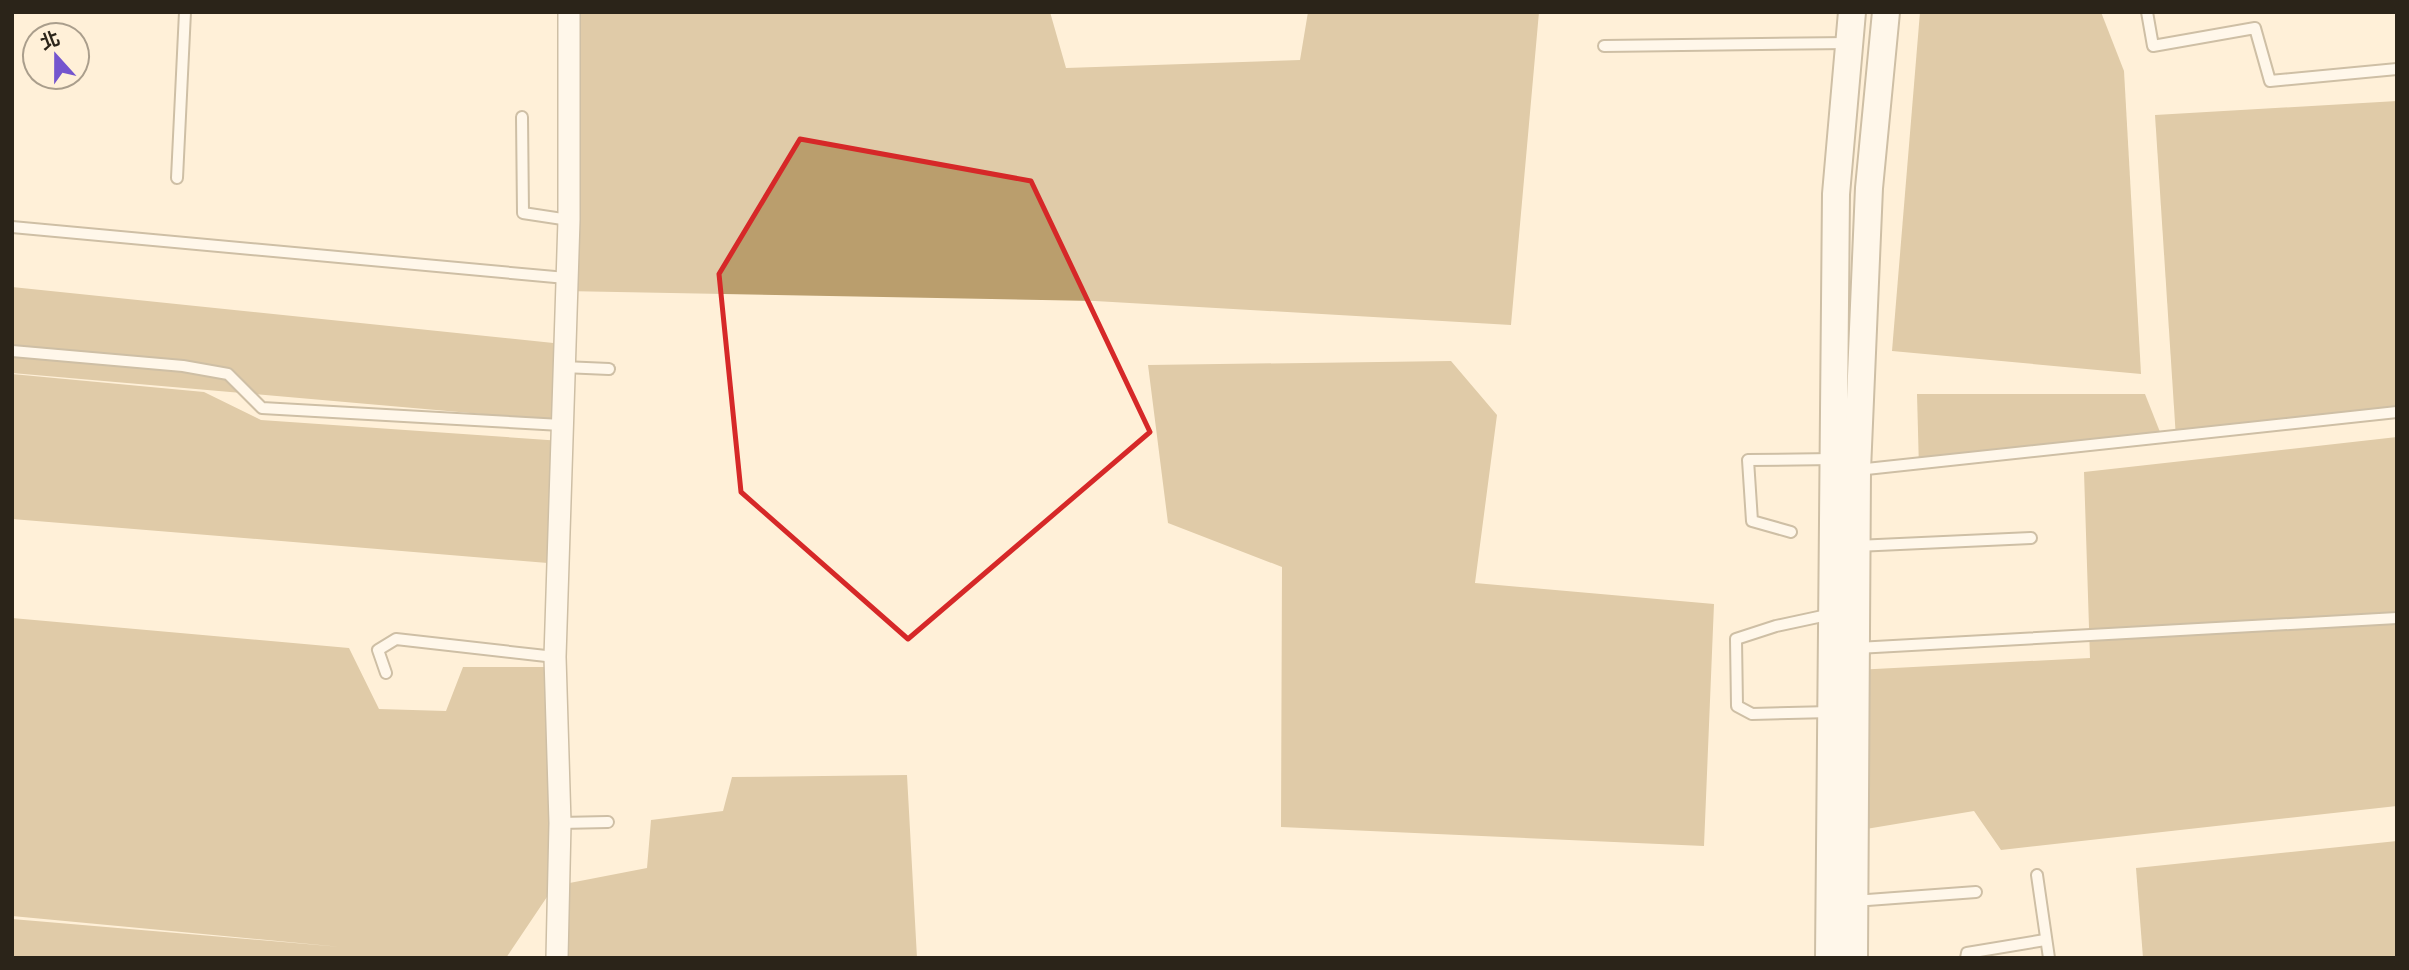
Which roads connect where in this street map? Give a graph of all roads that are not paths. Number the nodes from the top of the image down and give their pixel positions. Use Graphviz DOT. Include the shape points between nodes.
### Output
graph roads {
  1 [pos="185,12"];
  2 [pos="569,12"];
  3 [pos="1852,12"];
  4 [pos="1886,12"];
  5 [pos="2147,12"];
  6 [pos="1849,43"];
  7 [pos="1604,46"];
  8 [pos="2397,69"];
  9 [pos="522,117"];
  10 [pos="177,178"];
  11 [pos="569,220"];
  12 [pos="12,227"];
  13 [pos="566,278"];
  14 [pos="12,351"];
  15 [pos="563,367"];
  16 [pos="608,369"];
  17 [pos="2397,412"];
  18 [pos="561,425"];
  19 [pos="1846,464"];
  20 [pos="1791,531"];
  21 [pos="2031,538"];
  22 [pos="1856,546"];
  23 [pos="1832,614"];
  24 [pos="2397,618"];
  25 [pos="1854,649"];
  26 [pos="555,657"];
  27 [pos="386,673"];
  28 [pos="1831,712"];
  29 [pos="608,822"];
  30 [pos="560,823"];
  31 [pos="2037,875"];
  32 [pos="1976,892"];
  33 [pos="1854,901"];
  34 [pos="2045,940"];
  35 [pos="557,958"];
  36 [pos="1829,958"];
  37 [pos="1854,958"];
  38 [pos="1966,958"];
  39 [pos="2049,958"];
  1 -- 10 [label="lane"];
  2 -- 11 [label="street"];
  3 -- 6 [label="street"];
  4 -- 19 [label="street"];
  5 -- 8 [label="lane" via="2153,46 2255,28 2270,81"];
  6 -- 7 [label="lane"];
  6 -- 19 [label="street" via="1836,194"];
  9 -- 11 [label="lane" via="523,214"];
  11 -- 13 [label="street"];
  12 -- 13 [label="lane"];
  13 -- 15 [label="street"];
  14 -- 18 [label="lane" via="228,373 262,408"];
  15 -- 16 [label="lane"];
  15 -- 18 [label="street"];
  17 -- 19 [label="lane"];
  18 -- 26 [label="street"];
  19 -- 20 [label="lane" via="1748,460 1752,522"];
  19 -- 22 [label="street"];
  19 -- 23 [label="street"];
  21 -- 22 [label="lane"];
  22 -- 25 [label="street"];
  23 -- 28 [label="street"];
  23 -- 28 [label="lane" via="1736,639 1737,706 1752,714"];
  24 -- 25 [label="lane"];
  25 -- 33 [label="street"];
  26 -- 27 [label="lane" via="396,639 378,650"];
  26 -- 30 [label="street"];
  28 -- 36 [label="street"];
  29 -- 30 [label="lane"];
  30 -- 35 [label="street"];
  31 -- 34 [label="lane"];
  32 -- 33 [label="lane"];
  33 -- 37 [label="street"];
  34 -- 38 [label="lane" via="1967,953"];
  34 -- 39 [label="lane"];
}
